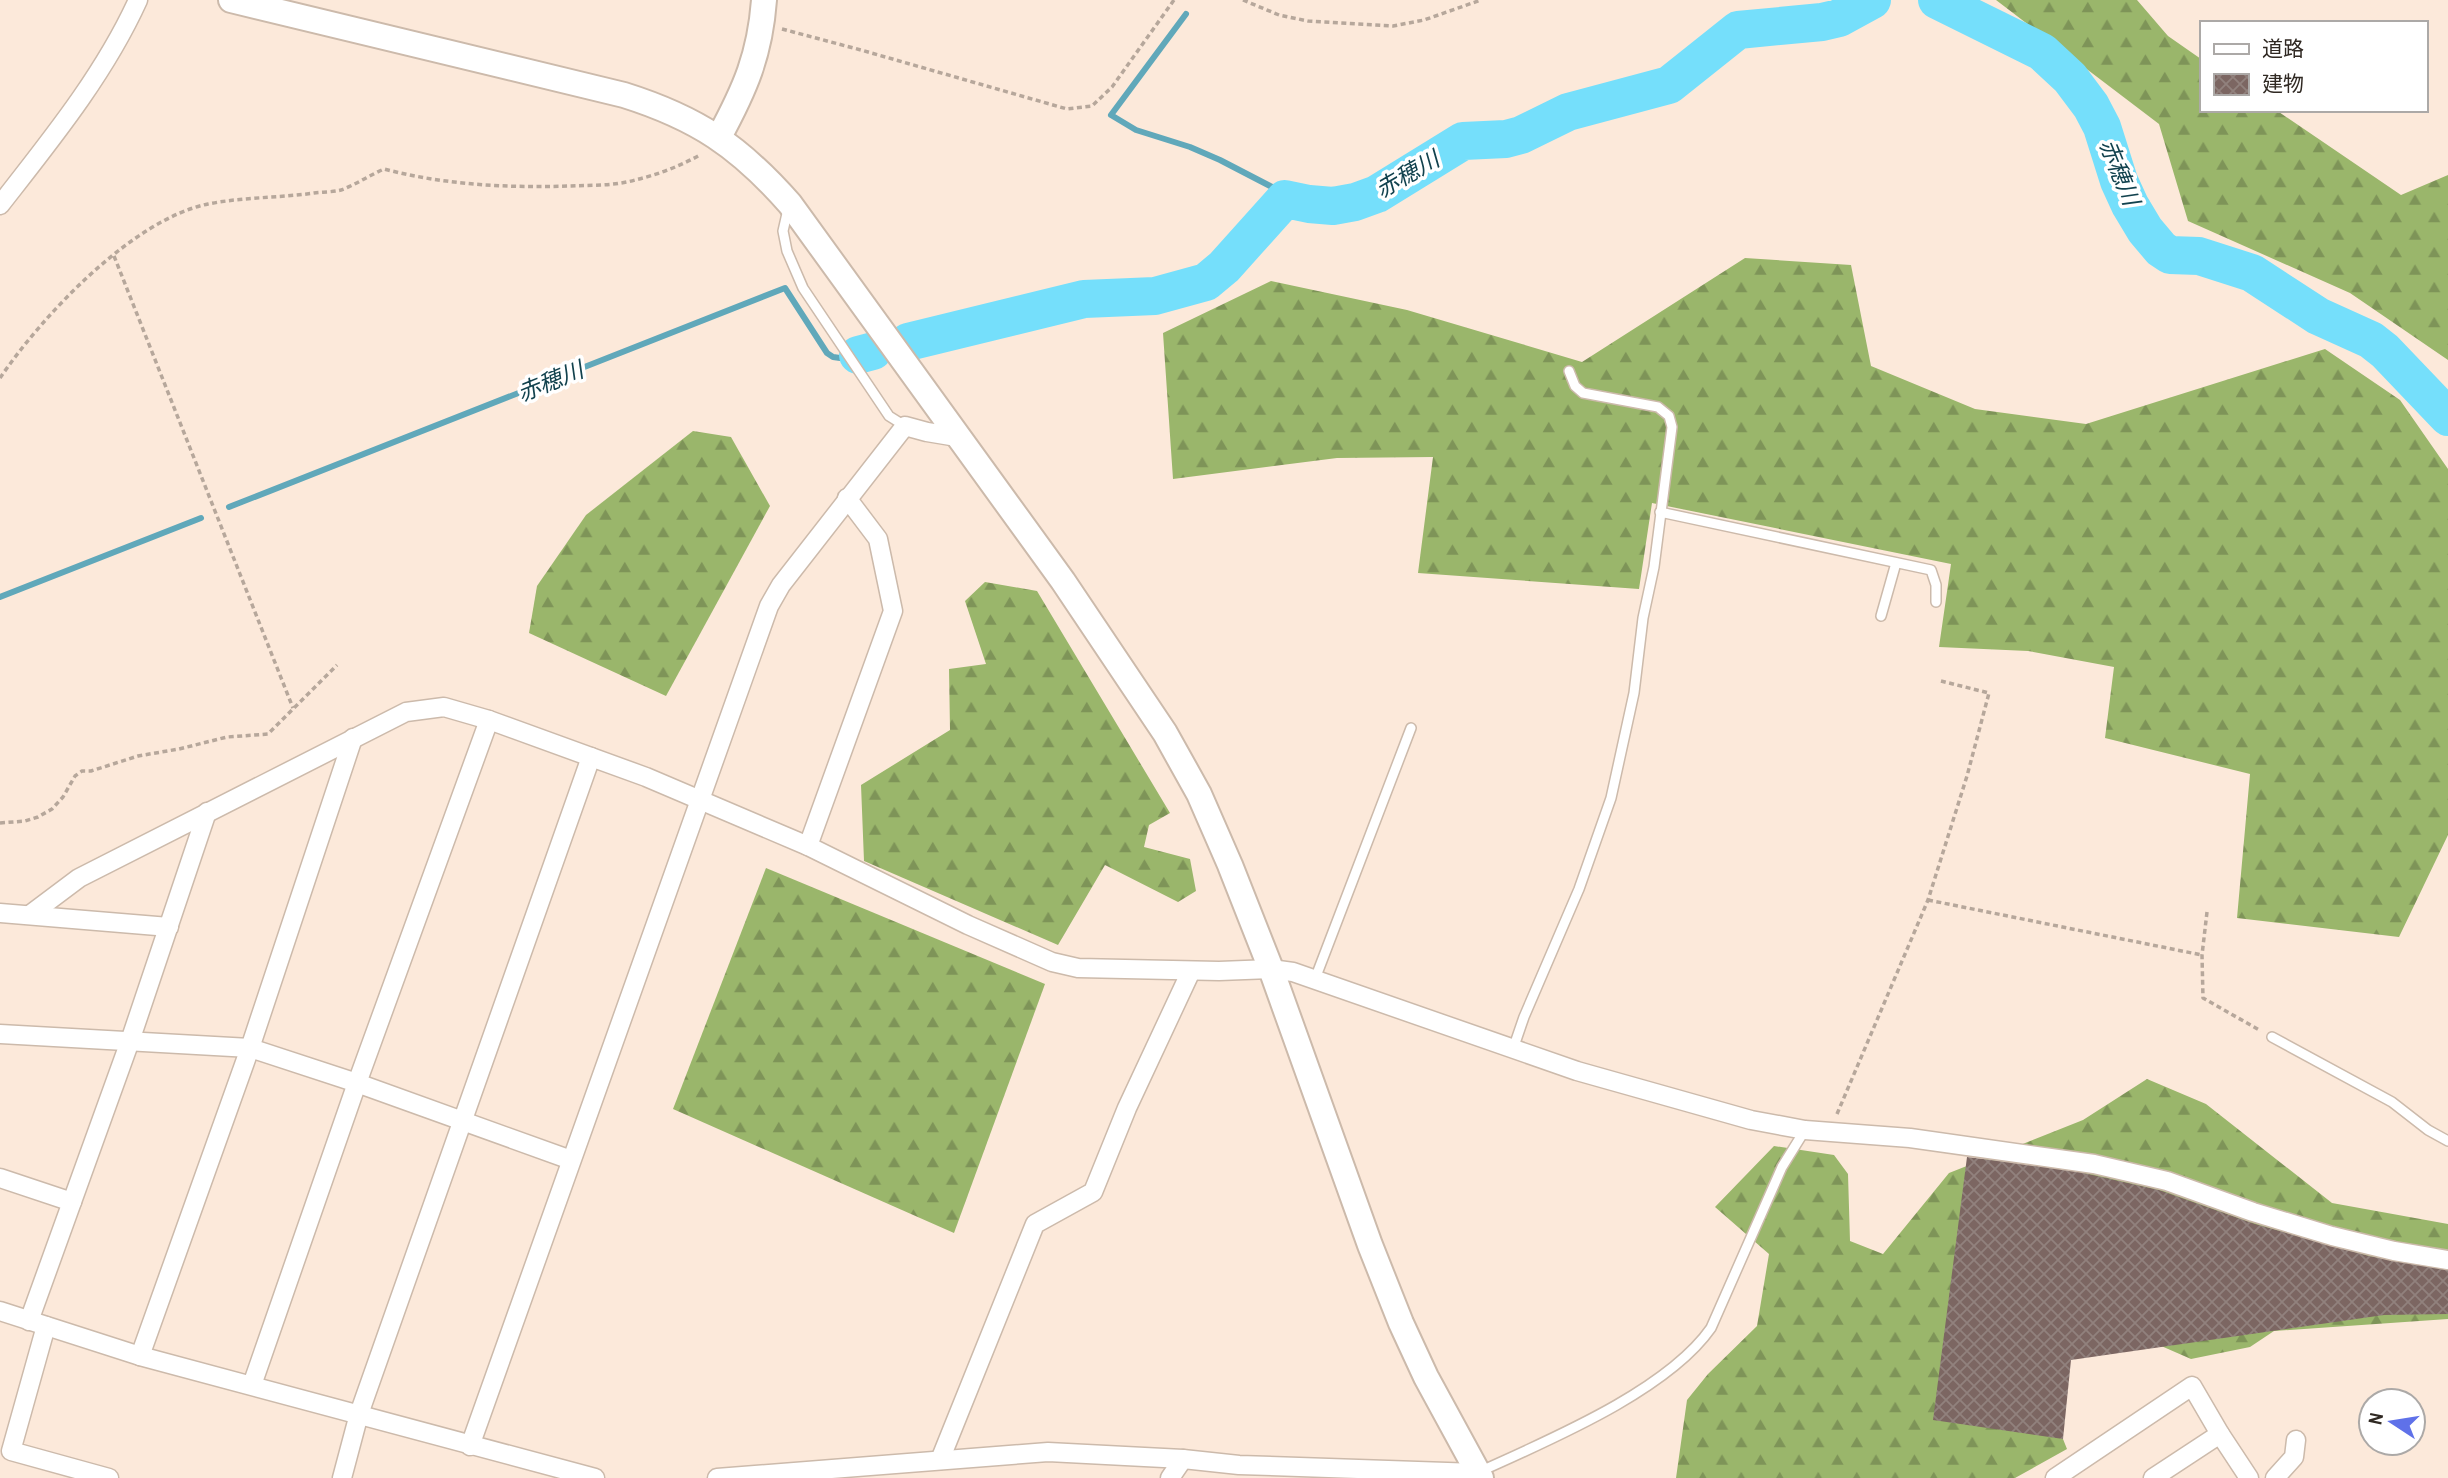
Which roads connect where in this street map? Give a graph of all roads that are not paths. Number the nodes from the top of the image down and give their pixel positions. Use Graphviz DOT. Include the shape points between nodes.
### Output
graph roads {
  1 [pos="138,0"];
  2 [pos="231,0"];
  3 [pos="764,0"];
  4 [pos="719,137"];
  5 [pos="790,204"];
  6 [pos="0,205"];
  7 [pos="1569,371"];
  8 [pos="905,426"];
  9 [pos="957,437"];
  10 [pos="847,498"];
  11 [pos="1660,512"];
  12 [pos="1896,563"];
  13 [pos="1936,602"];
  14 [pos="1881,616"];
  15 [pos="489,720"];
  16 [pos="1411,728"];
  17 [pos="353,738"];
  18 [pos="591,757"];
  19 [pos="699,798"];
  20 [pos="208,812"];
  21 [pos="808,846"];
  22 [pos="0,913"];
  23 [pos="31,915"];
  24 [pos="169,927"];
  25 [pos="1270,969"];
  26 [pos="1191,971"];
  27 [pos="1315,979"];
  28 [pos="0,1034"];
  29 [pos="2272,1037"];
  30 [pos="130,1041"];
  31 [pos="250,1048"];
  32 [pos="1513,1049"];
  33 [pos="357,1083"];
  34 [pos="462,1120"];
  35 [pos="1805,1130"];
  36 [pos="2448,1141"];
  37 [pos="571,1160"];
  38 [pos="0,1178"];
  39 [pos="72,1202"];
  40 [pos="2448,1260"];
  41 [pos="0,1311"];
  42 [pos="37,1323"];
  43 [pos="139,1356"];
  44 [pos="252,1385"];
  45 [pos="359,1414"];
  46 [pos="2221,1434"];
  47 [pos="2295,1440"];
  48 [pos="470,1446"];
  49 [pos="1183,1459"];
  50 [pos="940,1460"];
  51 [pos="774,1476"];
  52 [pos="1479,1476"];
  53 [pos="109,1478"];
  54 [pos="342,1478"];
  55 [pos="595,1478"];
  56 [pos="717,1478"];
  57 [pos="1170,1478"];
  58 [pos="2055,1478"];
  59 [pos="2153,1478"];
  60 [pos="2249,1478"];
  61 [pos="2275,1478"];
  1 -- 6 [label="street" via="107,58"];
  2 -- 4 [label="street" via="624,95 661,107"];
  3 -- 4 [label="street" via="749,78"];
  4 -- 5 [label="street"];
  5 -- 8 [label="lane" via="783,231 803,288 889,416"];
  5 -- 9 [label="street"];
  7 -- 11 [label="lane" via="1583,393 1658,407 1669,416 1672,427"];
  8 -- 9 [label="street"];
  8 -- 10 [label="street"];
  9 -- 25 [label="street" via="1063,581 1165,733 1199,793"];
  10 -- 19 [label="street" via="769,606"];
  10 -- 21 [label="street" via="878,539 893,611"];
  11 -- 12 [label="lane"];
  11 -- 32 [label="lane" via="1634,693 1611,798"];
  12 -- 13 [label="lane" via="1931,570"];
  12 -- 14 [label="lane"];
  15 -- 17 [label="street" via="444,707 406,712"];
  15 -- 18 [label="street"];
  15 -- 33 [label="street"];
  16 -- 27 [label="lane"];
  17 -- 20 [label="street"];
  17 -- 31 [label="street"];
  18 -- 19 [label="street"];
  18 -- 34 [label="street"];
  19 -- 21 [label="street"];
  19 -- 37 [label="street"];
  20 -- 23 [label="street" via="79,878"];
  20 -- 24 [label="street"];
  21 -- 26 [label="street" via="1052,962 1078,968"];
  22 -- 23 [label="street"];
  23 -- 24 [label="street"];
  24 -- 30 [label="street"];
  25 -- 26 [label="street"];
  25 -- 27 [label="street"];
  25 -- 52 [label="street" via="1401,1323"];
  26 -- 50 [label="street" via="1093,1192 1035,1224"];
  27 -- 32 [label="street"];
  28 -- 30 [label="street"];
  29 -- 36 [label="lane" via="2392,1102"];
  30 -- 31 [label="street"];
  30 -- 39 [label="street"];
  31 -- 33 [label="street"];
  31 -- 43 [label="street"];
  32 -- 35 [label="street" via="1679,1101"];
  33 -- 34 [label="street"];
  33 -- 44 [label="street"];
  34 -- 37 [label="street"];
  34 -- 45 [label="street"];
  35 -- 40 [label="street" via="1910,1138 2094,1164 2167,1181 2332,1236"];
  35 -- 52 [label="lane" via="1699,1346 1622,1400"];
  37 -- 48 [label="street"];
  38 -- 39 [label="street"];
  39 -- 42 [label="street"];
  41 -- 42 [label="street"];
  42 -- 43 [label="street"];
  42 -- 53 [label="street" via="11,1451"];
  43 -- 44 [label="street"];
  44 -- 45 [label="street"];
  45 -- 48 [label="street"];
  45 -- 54 [label="street"];
  46 -- 58 [label="street" via="2192,1385"];
  46 -- 59 [label="street"];
  46 -- 60 [label="street"];
  47 -- 61 [label="street" via="2294,1457"];
  48 -- 55 [label="street"];
  49 -- 50 [label="street" via="1048,1452"];
  49 -- 52 [label="street"];
  49 -- 57 [label="street"];
  50 -- 51 [label="street"];
  51 -- 56 [label="street"];
}
